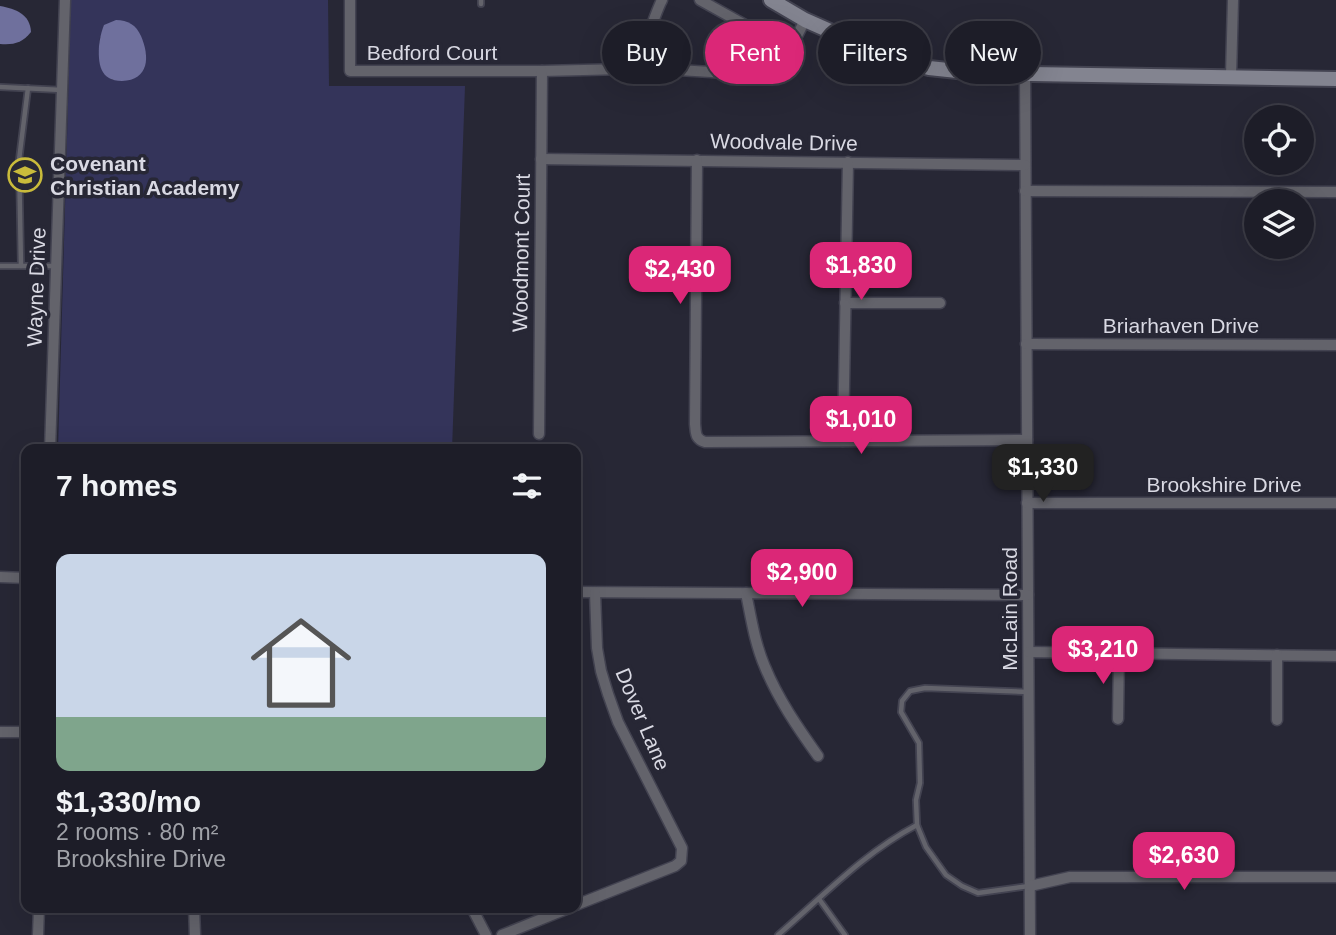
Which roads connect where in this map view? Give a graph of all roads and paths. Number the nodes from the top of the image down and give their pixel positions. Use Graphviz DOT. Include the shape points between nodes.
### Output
graph roads {
  1 [pos="65,0"];
  2 [pos="350,0"];
  3 [pos="662,0"];
  4 [pos="700,0"];
  5 [pos="771,0"];
  6 [pos="1233,0"];
  7 [pos="805,20"];
  8 [pos="653,21"];
  9 [pos="738,21"];
  10 [pos="945,70"];
  11 [pos="542,71"];
  12 [pos="602,71"];
  13 [pos="1041,73"];
  14 [pos="1231,76"];
  15 [pos="1336,79"];
  16 [pos="1025,84"];
  17 [pos="0,87"];
  18 [pos="28,88"];
  19 [pos="62,90"];
  20 [pos="541,159"];
  21 [pos="697,160"];
  22 [pos="848,162"];
  23 [pos="1025,165"];
  24 [pos="1025,191"];
  25 [pos="1336,192"];
  26 [pos="0,266"];
  27 [pos="21,266"];
  28 [pos="55,266"];
  29 [pos="845,303"];
  30 [pos="940,303"];
  31 [pos="1026,344"];
  32 [pos="1336,345"];
  33 [pos="539,434"];
  34 [pos="1027,440"];
  35 [pos="843,441"];
  36 [pos="50,444"];
  37 [pos="1027,503"];
  38 [pos="1336,503"];
  39 [pos="0,577"];
  40 [pos="21,578"];
  41 [pos="581,593"];
  42 [pos="595,593"];
  43 [pos="746,593"];
  44 [pos="1028,595"];
  45 [pos="1028,652"];
  46 [pos="1119,653"];
  47 [pos="1276,655"];
  48 [pos="1336,656"];
  49 [pos="1029,692"];
  50 [pos="1118,719"];
  51 [pos="1276,720"];
  52 [pos="0,732"];
  53 [pos="21,732"];
  54 [pos="818,756"];
  55 [pos="918,825"];
  56 [pos="1336,877"];
  57 [pos="1030,886"];
  58 [pos="819,900"];
  59 [pos="581,903"];
  60 [pos="38,913"];
  61 [pos="194,913"];
  62 [pos="474,913"];
  63 [pos="557,913"];
  64 [pos="38,935"];
  65 [pos="195,935"];
  66 [pos="485,935"];
  67 [pos="502,935"];
  68 [pos="778,935"];
  69 [pos="845,935"];
  70 [pos="1030,935"];
  1 -- 19 [label="street, Wayne Drive"];
  2 -- 11 [label="street, Bedford Court" via="350,71"];
  3 -- 8 [label="street"];
  4 -- 9 [label="street"];
  5 -- 7 [label="main road"];
  6 -- 14 [label="street"];
  7 -- 10 [label="main road" via="892,58"];
  11 -- 12 [label="street"];
  11 -- 20 [label="street, Woodmont Court"];
  13 -- 14 [label="main road"];
  14 -- 15 [label="main road"];
  16 -- 23 [label="street, McLain Road"];
  17 -- 18 [label="lane"];
  18 -- 19 [label="lane"];
  18 -- 27 [label="lane" via="19,160"];
  19 -- 28 [label="street, Wayne Drive"];
  20 -- 21 [label="street, Woodvale Drive"];
  20 -- 33 [label="street, Woodmont Court"];
  21 -- 22 [label="street, Woodvale Drive"];
  21 -- 35 [label="street" via="696,436 705,442"];
  22 -- 23 [label="street, Woodvale Drive"];
  22 -- 29 [label="street"];
  23 -- 24 [label="street, McLain Road"];
  24 -- 25 [label="street"];
  24 -- 31 [label="street, McLain Road"];
  26 -- 27 [label="lane"];
  27 -- 28 [label="lane"];
  28 -- 36 [label="street, Wayne Drive"];
  29 -- 30 [label="street"];
  29 -- 35 [label="street"];
  31 -- 32 [label="street, Briarhaven Drive"];
  31 -- 34 [label="street, McLain Road"];
  34 -- 35 [label="street"];
  34 -- 37 [label="street, McLain Road"];
  37 -- 38 [label="street, Brookshire Drive"];
  37 -- 44 [label="street, McLain Road"];
  39 -- 40 [label="street"];
  41 -- 42 [label="street"];
  42 -- 43 [label="street"];
  42 -- 59 [label="street, Dover Lane" via="597,648 608,694 682,854 675,866"];
  43 -- 44 [label="street"];
  43 -- 54 [label="street" via="764,666"];
  44 -- 45 [label="street, McLain Road"];
  45 -- 46 [label="street"];
  45 -- 49 [label="street, McLain Road"];
  46 -- 47 [label="street"];
  46 -- 50 [label="street"];
  47 -- 48 [label="street"];
  47 -- 51 [label="street"];
  49 -- 55 [label="lane" via="910,691 901,712 919,743"];
  49 -- 57 [label="street, McLain Road"];
  52 -- 53 [label="street"];
  55 -- 57 [label="lane" via="926,847 946,875 962,886 978,893"];
  55 -- 58 [label="lane" via="861,862"];
  56 -- 57 [label="street" via="1070,877"];
  57 -- 70 [label="street, McLain Road"];
  58 -- 68 [label="lane"];
  58 -- 69 [label="lane"];
  60 -- 64 [label="street"];
  61 -- 65 [label="street"];
  62 -- 66 [label="street"];
  63 -- 67 [label="street"];
}
